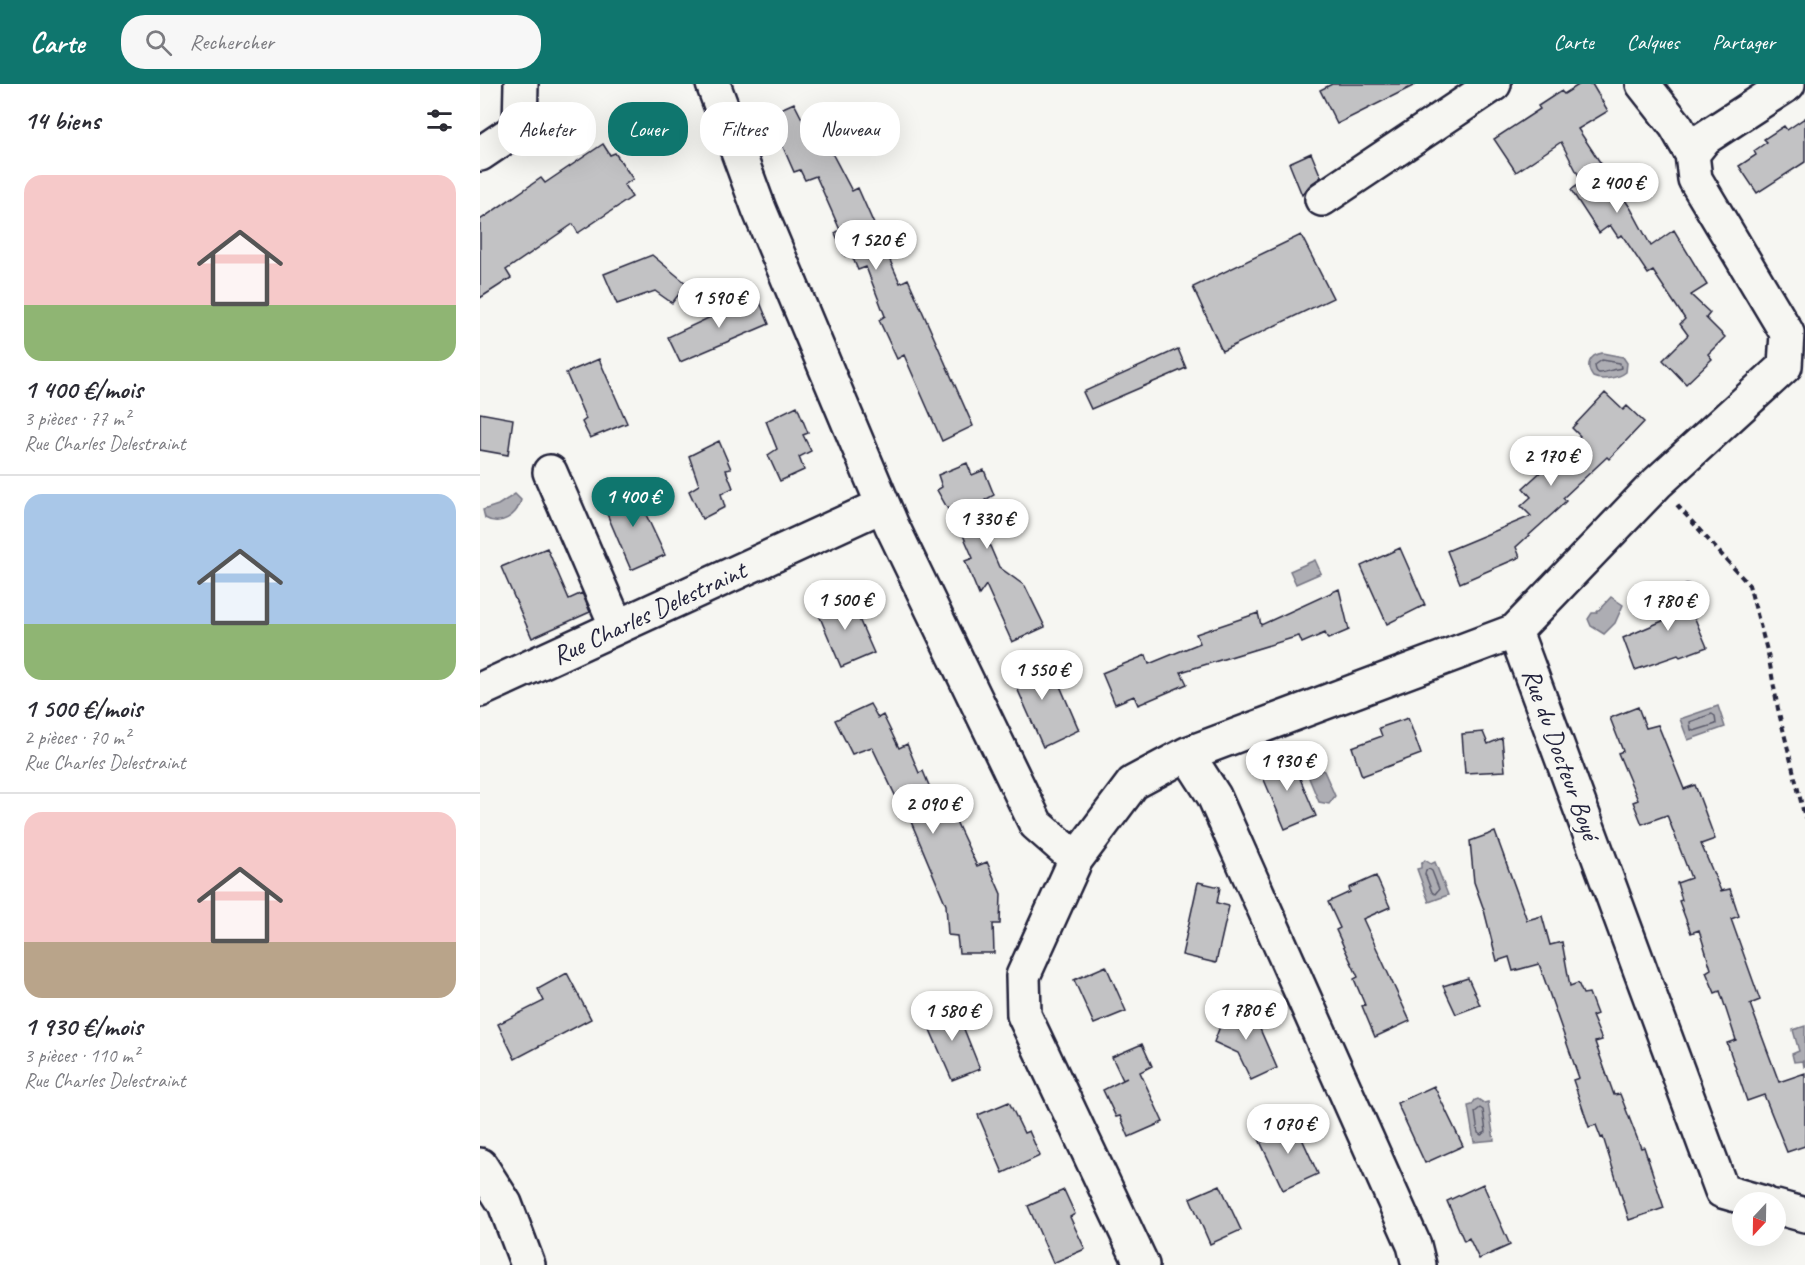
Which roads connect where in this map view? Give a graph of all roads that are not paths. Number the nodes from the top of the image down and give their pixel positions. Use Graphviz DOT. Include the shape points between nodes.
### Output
graph roads {
  1 [pos="521,84"];
  2 [pos="713,84"];
  3 [pos="1494,84"];
  4 [pos="1643,84"];
  5 [pos="1788,84"];
  6 [pos="480,154"];
  7 [pos="1692,154"];
  8 [pos="1322,199"];
  9 [pos="1795,367"];
  10 [pos="550,472"];
  11 [pos="883,505"];
  12 [pos="617,627"];
  13 [pos="1515,631"];
  14 [pos="480,690"];
  15 [pos="1187,754"];
  16 [pos="1076,859"];
  17 [pos="480,1165"];
  18 [pos="1732,1194"];
  19 [pos="1786,1210"];
  20 [pos="1805,1215"];
  21 [pos="528,1265"];
  22 [pos="1142,1265"];
  23 [pos="1419,1265"];
  1 -- 6 [label="street" via="520,128"];
  2 -- 11 [label="street" via="759,209"];
  3 -- 8 [label="street"];
  4 -- 7 [label="street"];
  5 -- 7 [label="street" via="1705,138"];
  7 -- 9 [label="street" via="1695,179 1787,333"];
  9 -- 13 [label="street" via="1657,483"];
  10 -- 12 [label="street"];
  11 -- 12 [label="street, Rue Charles Delestraint"];
  11 -- 16 [label="street" via="1036,825"];
  12 -- 14 [label="street, Rue Charles Delestraint"];
  13 -- 15 [label="street"];
  13 -- 18 [label="street, Rue du Docteur Boyé" via="1722,1191"];
  15 -- 16 [label="street" via="1133,783"];
  15 -- 23 [label="street" via="1214,796 1414,1245"];
  16 -- 22 [label="street" via="1023,976 1024,1015"];
  17 -- 21 [label="street" via="505,1204"];
  19 -- 20 [label="street"];
}
